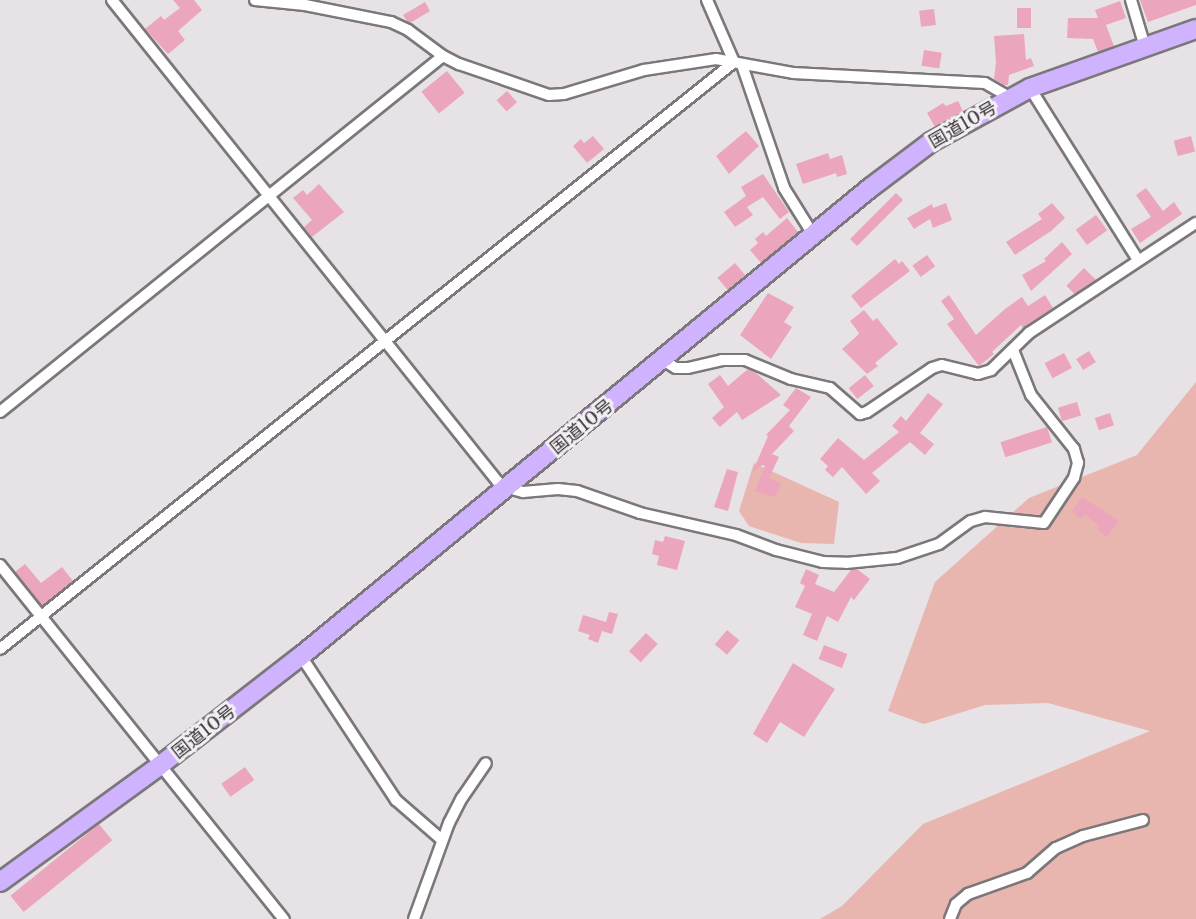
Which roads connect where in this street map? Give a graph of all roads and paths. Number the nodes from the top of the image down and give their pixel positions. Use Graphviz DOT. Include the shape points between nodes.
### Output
graph roads {
  1 [pos="112,0"];
  2 [pos="255,0"];
  3 [pos="707,0"];
  4 [pos="1131,0"];
  5 [pos="1196,29"];
  6 [pos="1145,46"];
  7 [pos="443,56"];
  8 [pos="738,64"];
  9 [pos="1030,88"];
  10 [pos="1011,98"];
  11 [pos="269,198"];
  12 [pos="1196,223"];
  13 [pos="814,236"];
  14 [pos="1138,260"];
  15 [pos="385,341"];
  16 [pos="1012,350"];
  17 [pos="663,360"];
  18 [pos="0,412"];
  19 [pos="508,488"];
  20 [pos="0,566"];
  21 [pos="41,616"];
  22 [pos="0,649"];
  23 [pos="301,656"];
  24 [pos="486,763"];
  25 [pos="159,766"];
  26 [pos="1143,820"];
  27 [pos="441,840"];
  28 [pos="0,882"];
  29 [pos="280,915"];
  30 [pos="268,919"];
  31 [pos="414,919"];
  32 [pos="950,919"];
  1 -- 11 [label="street"];
  2 -- 7 [label="street" via="376,18 408,30"];
  3 -- 8 [label="street"];
  4 -- 6 [label="street"];
  5 -- 6 [label="highway, 国道10号"];
  6 -- 9 [label="highway, 国道10号"];
  7 -- 8 [label="street" via="549,95 673,64 716,59"];
  7 -- 11 [label="street"];
  8 -- 10 [label="street" via="834,77 985,83"];
  8 -- 13 [label="street" via="784,188"];
  8 -- 15 [label="street"];
  9 -- 10 [label="highway, 国道10号"];
  9 -- 14 [label="street"];
  10 -- 13 [label="highway, 国道10号" via="932,142"];
  11 -- 15 [label="street"];
  11 -- 18 [label="street"];
  12 -- 14 [label="street"];
  13 -- 17 [label="highway, 国道10号"];
  14 -- 16 [label="street" via="1029,333"];
  15 -- 19 [label="street" via="498,482"];
  15 -- 21 [label="street"];
  16 -- 17 [label="street" via="991,370 978,374 942,365 932,368 860,414 830,388 791,379 744,360 676,368"];
  16 -- 19 [label="street" via="1031,395 1074,449 1078,463 1074,478 1044,523 985,518 971,521 922,551 897,558 835,562 640,513 577,491 523,492"];
  17 -- 19 [label="highway, 国道10号"];
  19 -- 23 [label="highway, 国道10号"];
  20 -- 21 [label="street"];
  21 -- 22 [label="street"];
  21 -- 25 [label="street"];
  23 -- 25 [label="highway, 国道10号"];
  23 -- 27 [label="street" via="396,800"];
  24 -- 27 [label="street" via="462,798"];
  25 -- 28 [label="highway, 国道10号"];
  25 -- 29 [label="street"];
  26 -- 32 [label="street" via="1083,836 1056,848 1027,873 968,894 956,904"];
  27 -- 31 [label="street"];
  29 -- 30 [label="street"];
}
